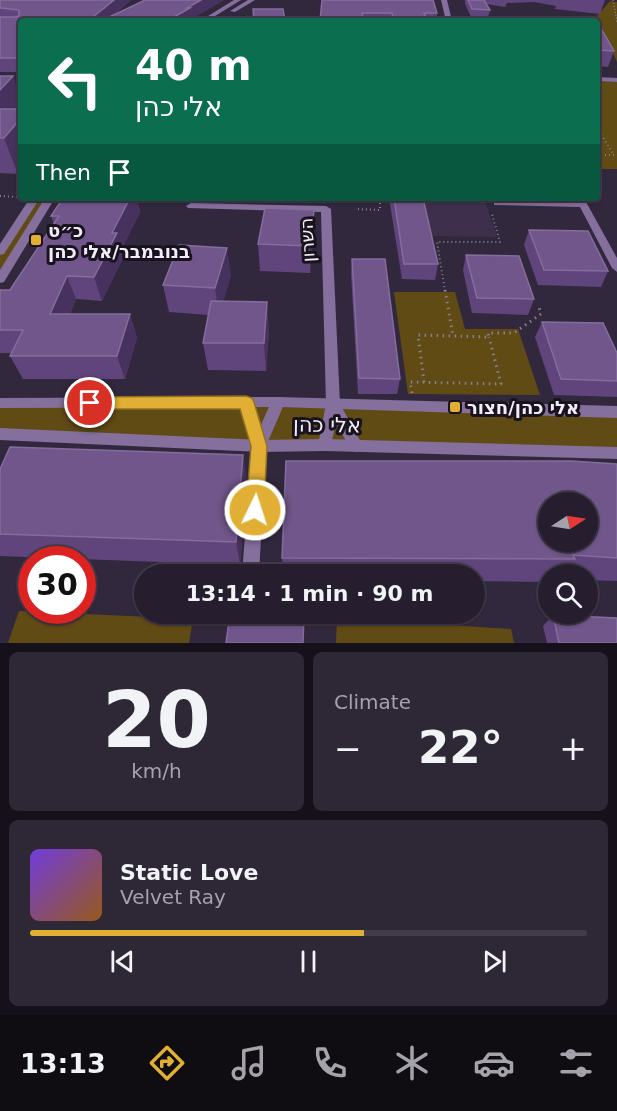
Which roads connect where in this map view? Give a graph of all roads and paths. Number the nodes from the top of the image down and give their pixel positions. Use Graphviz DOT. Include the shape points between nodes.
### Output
graph roads {
  1 [pos="238,0"];
  2 [pos="252,0"];
  3 [pos="444,0"];
  4 [pos="613,0"];
  5 [pos="209,18"];
  6 [pos="222,18"];
  7 [pos="448,18"];
  8 [pos="617,22"];
  9 [pos="600,79"];
  10 [pos="617,80"];
  11 [pos="0,87"];
  12 [pos="18,88"];
  13 [pos="0,94"];
  14 [pos="18,94"];
  15 [pos="600,132"];
  16 [pos="600,155"];
  17 [pos="616,155"];
  18 [pos="0,196"];
  19 [pos="18,196"];
  20 [pos="33,201"];
  21 [pos="48,201"];
  22 [pos="380,201"];
  23 [pos="191,206"];
  24 [pos="494,208"];
  25 [pos="358,209"];
  26 [pos="0,252"];
  27 [pos="617,268"];
  28 [pos="0,279"];
  29 [pos="538,304"];
  30 [pos="453,336"];
  31 [pos="489,337"];
  32 [pos="410,382"];
  33 [pos="424,382"];
  34 [pos="246,402"];
  35 [pos="278,402"];
  36 [pos="0,403"];
  37 [pos="333,404"];
  38 [pos="617,412"];
  39 [pos="0,434"];
  40 [pos="325,445"];
  41 [pos="259,446"];
  42 [pos="356,446"];
  43 [pos="617,453"];
  44 [pos="252,564"];
  1 -- 5 [label="street"];
  2 -- 6 [label="street"];
  3 -- 7 [label="street"];
  4 -- 8 [label="path"];
  9 -- 10 [label="street"];
  11 -- 12 [label="street"];
  13 -- 14 [label="street"];
  15 -- 17 [label="path"];
  16 -- 17 [label="path"];
  18 -- 19 [label="path"];
  20 -- 26 [label="street"];
  21 -- 28 [label="street"];
  22 -- 25 [label="path" via="380,210"];
  23 -- 37 [label="street, השרון" via="326,209"];
  24 -- 27 [label="street" via="583,204"];
  24 -- 30 [label="path" via="500,242 437,242"];
  29 -- 31 [label="path" via="541,314 514,333 488,333"];
  30 -- 31 [label="path"];
  30 -- 33 [label="path" via="418,335"];
  31 -- 33 [label="path" via="501,384"];
  32 -- 33 [label="path"];
  34 -- 35 [label="street, אלי כהן"];
  34 -- 36 [label="street, אלי כהן"];
  34 -- 41 [label="street"];
  35 -- 37 [label="street, אלי כהן"];
  35 -- 41 [label="street"];
  37 -- 38 [label="street, אלי כהן"];
  37 -- 40 [label="street, השרון"];
  37 -- 42 [label="street, השרון"];
  39 -- 41 [label="street, אלי כהן"];
  40 -- 41 [label="street, אלי כהן"];
  40 -- 42 [label="street, אלי כהן"];
  41 -- 44 [label="street"];
  42 -- 43 [label="street, אלי כהן"];
}
